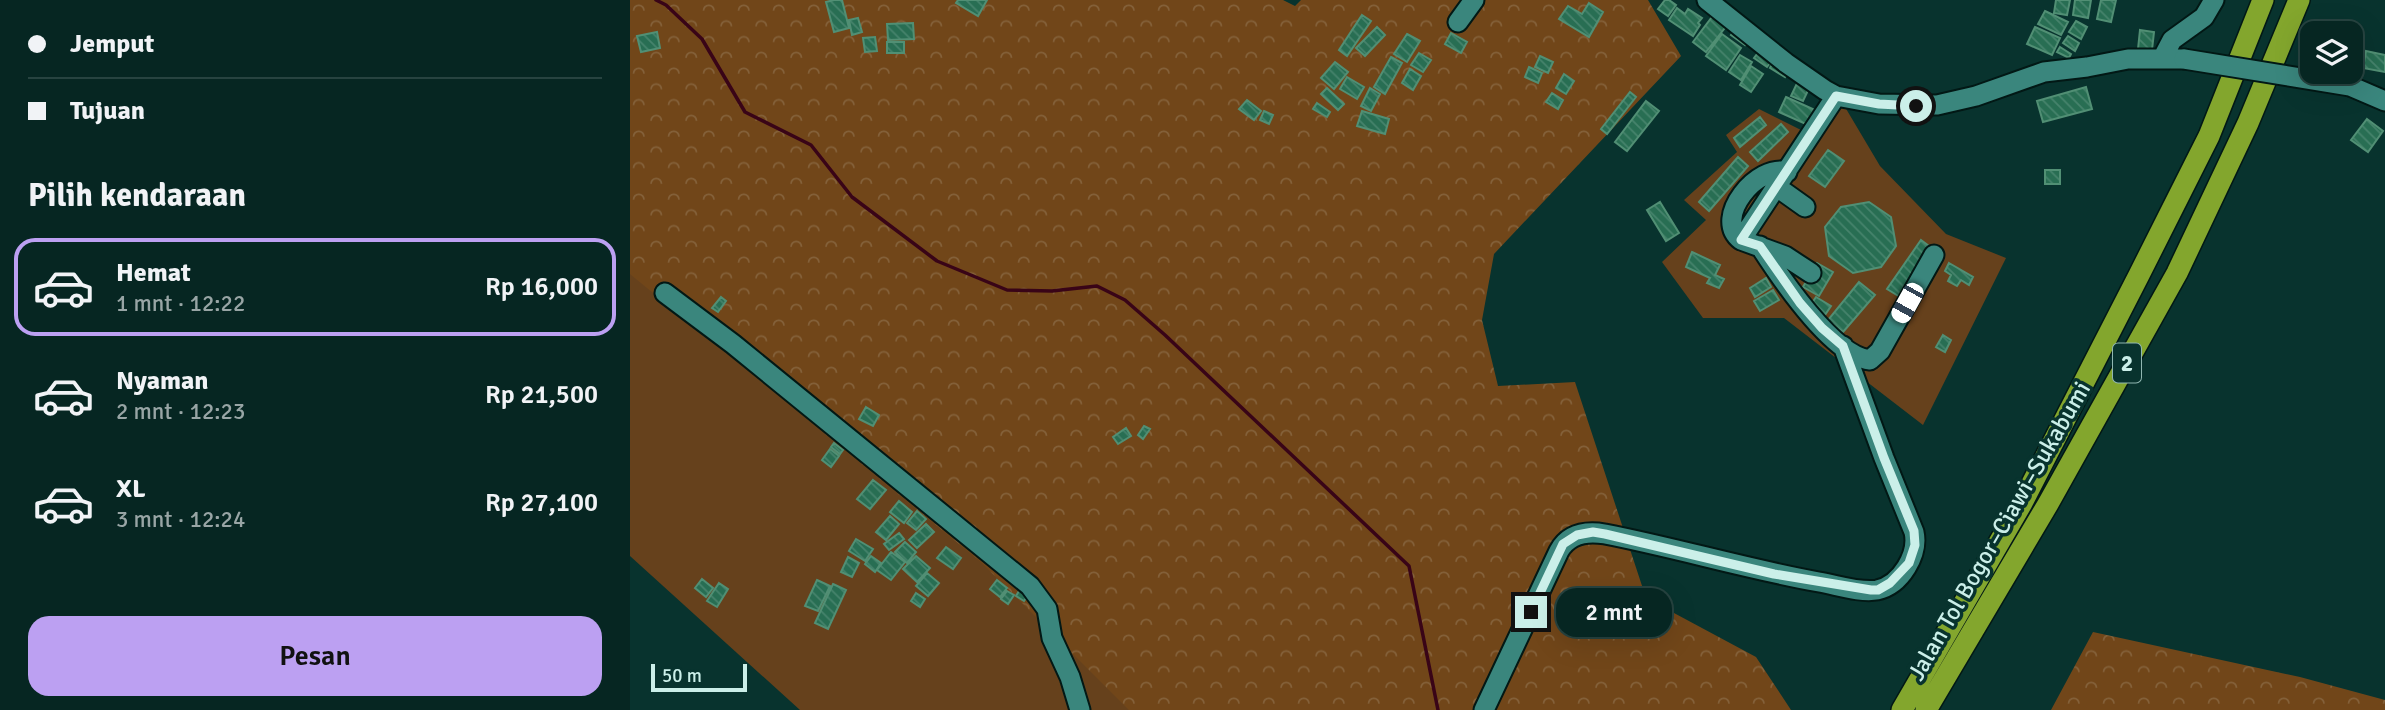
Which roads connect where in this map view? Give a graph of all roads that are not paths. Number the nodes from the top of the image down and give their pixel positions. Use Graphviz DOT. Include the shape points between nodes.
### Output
graph roads {
  1 [pos="1474,0"];
  2 [pos="1707,0"];
  3 [pos="2214,0"];
  4 [pos="2263,0"];
  5 [pos="2298,0"];
  6 [pos="1458,22"];
  7 [pos="2162,60"];
  8 [pos="1836,96"];
  9 [pos="2384,100"];
  10 [pos="1782,179"];
  11 [pos="1805,207"];
  12 [pos="1750,243"];
  13 [pos="1934,255"];
  14 [pos="1811,274"];
  15 [pos="665,293"];
  16 [pos="1843,346"];
  17 [pos="1080,710"];
  18 [pos="1484,710"];
  19 [pos="1902,710"];
  20 [pos="1926,710"];
  1 -- 6 [label="street"];
  2 -- 8 [label="street" via="1786,64"];
  3 -- 7 [label="street" via="2204,17 2172,40"];
  4 -- 19 [label="highway, Jalan Tol Bogor–Ciawi–Sukabumi / 2" via="2209,136 2022,503"];
  5 -- 20 [label="highway, Jalan Tol Bogor–Ciawi–Sukabumi / 2" via="2248,123 2177,273"];
  7 -- 8 [label="street" via="2128,59 2044,72 1976,96 1928,106"];
  7 -- 9 [label="street, bridge" via="2184,59 2350,86"];
  8 -- 10 [label="street"];
  10 -- 11 [label="street"];
  10 -- 12 [label="street"];
  12 -- 14 [label="street" via="1794,261"];
  12 -- 16 [label="street" via="1822,328"];
  13 -- 16 [label="street" via="1877,356 1862,359"];
  15 -- 17 [label="street" via="1030,586 1047,609 1052,638"];
  16 -- 18 [label="street" via="1914,531 1912,557 1896,579 1878,590 1861,589 1774,574 1616,536 1577,535 1566,540 1559,551"];
}
